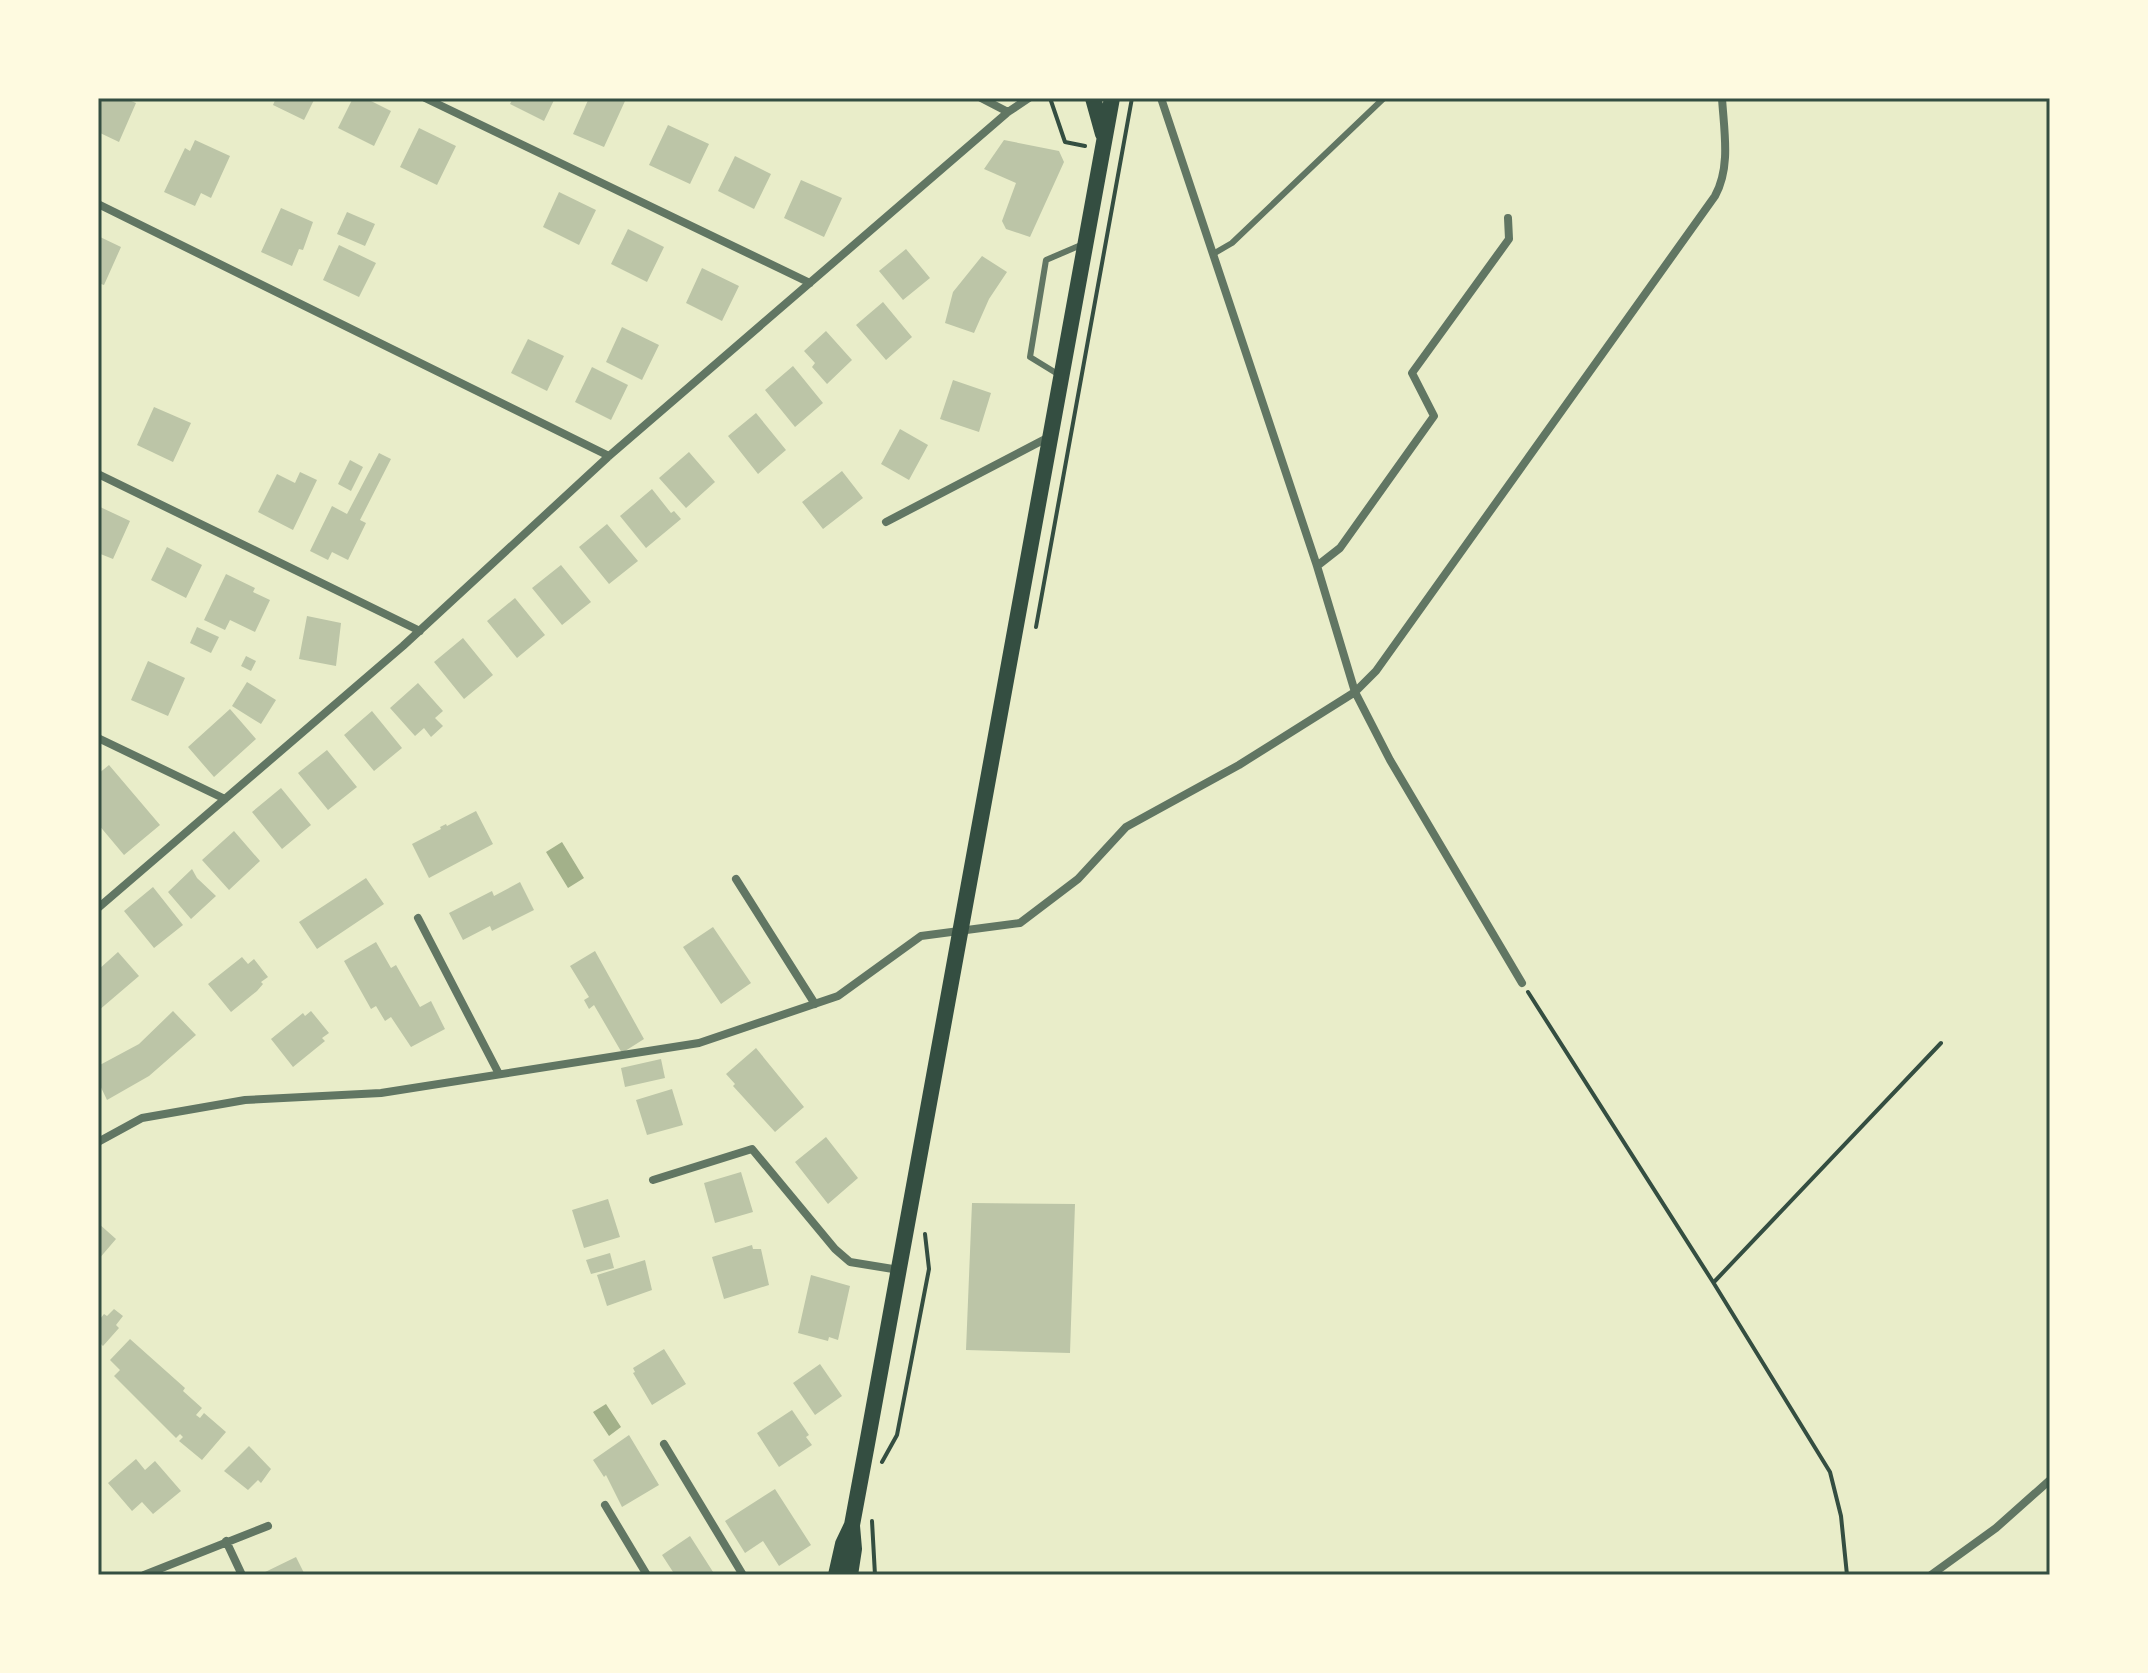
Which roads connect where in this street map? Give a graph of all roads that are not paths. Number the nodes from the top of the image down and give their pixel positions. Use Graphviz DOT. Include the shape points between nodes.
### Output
graph roads {
  1 [pos="425,98"];
  2 [pos="981,98"];
  3 [pos="1015,98"];
  4 [pos="1029,98"];
  5 [pos="1093,98"];
  6 [pos="1112,98"];
  7 [pos="1161,98"];
  8 [pos="1384,98"];
  9 [pos="1722,98"];
  10 [pos="1008,112"];
  11 [pos="1102,142"];
  12 [pos="98,204"];
  13 [pos="1508,218"];
  14 [pos="1084,244"];
  15 [pos="1213,254"];
  16 [pos="810,283"];
  17 [pos="1061,376"];
  18 [pos="1050,437"];
  19 [pos="609,456"];
  20 [pos="98,474"];
  21 [pos="886,522"];
  22 [pos="1317,566"];
  23 [pos="420,631"];
  24 [pos="1355,692"];
  25 [pos="98,738"];
  26 [pos="225,799"];
  27 [pos="736,879"];
  28 [pos="98,908"];
  29 [pos="418,918"];
  30 [pos="961,932"];
  31 [pos="1522,983"];
  32 [pos="815,1004"];
  33 [pos="499,1074"];
  34 [pos="98,1142"];
  35 [pos="653,1180"];
  36 [pos="899,1270"];
  37 [pos="664,1444"];
  38 [pos="2050,1480"];
  39 [pos="605,1505"];
  40 [pos="852,1525"];
  41 [pos="268,1526"];
  42 [pos="226,1541"];
  43 [pos="144,1575"];
  44 [pos="242,1575"];
  45 [pos="647,1575"];
  46 [pos="743,1575"];
  47 [pos="836,1575"];
  48 [pos="850,1575"];
  49 [pos="1931,1575"];
  1 -- 16 [label="street"];
  2 -- 10 [label="street"];
  3 -- 10 [label="street"];
  4 -- 10 [label="street"];
  5 -- 11 [label="main road"];
  6 -- 11 [label="main road"];
  7 -- 15 [label="street"];
  8 -- 15 [label="lane" via="1232,243"];
  9 -- 24 [label="street" via="1725,156 1723,182 1715,196 1376,671"];
  10 -- 16 [label="street"];
  11 -- 14 [label="main road"];
  12 -- 19 [label="street"];
  13 -- 22 [label="street" via="1509,239 1412,373 1434,416 1340,548"];
  14 -- 17 [label="main road"];
  14 -- 17 [label="lane" via="1046,260 1030,357"];
  15 -- 22 [label="street"];
  16 -- 19 [label="street"];
  17 -- 18 [label="main road"];
  18 -- 21 [label="street"];
  18 -- 30 [label="main road"];
  19 -- 23 [label="street"];
  20 -- 23 [label="street"];
  22 -- 24 [label="street"];
  23 -- 26 [label="street"];
  24 -- 30 [label="street" via="1126,827 1078,879 1020,923"];
  24 -- 31 [label="street"];
  25 -- 26 [label="street"];
  26 -- 28 [label="street"];
  27 -- 32 [label="street"];
  29 -- 33 [label="street"];
  30 -- 32 [label="street" via="921,936 838,996"];
  30 -- 36 [label="main road"];
  32 -- 33 [label="street" via="699,1043"];
  33 -- 34 [label="street" via="381,1093 245,1100 142,1118"];
  35 -- 36 [label="street" via="752,1149 850,1262"];
  36 -- 40 [label="main road"];
  37 -- 46 [label="street"];
  38 -- 49 [label="street"];
  39 -- 45 [label="street"];
  40 -- 47 [label="main road"];
  40 -- 48 [label="main road"];
  41 -- 42 [label="street"];
  42 -- 43 [label="street"];
  42 -- 44 [label="street"];
}
